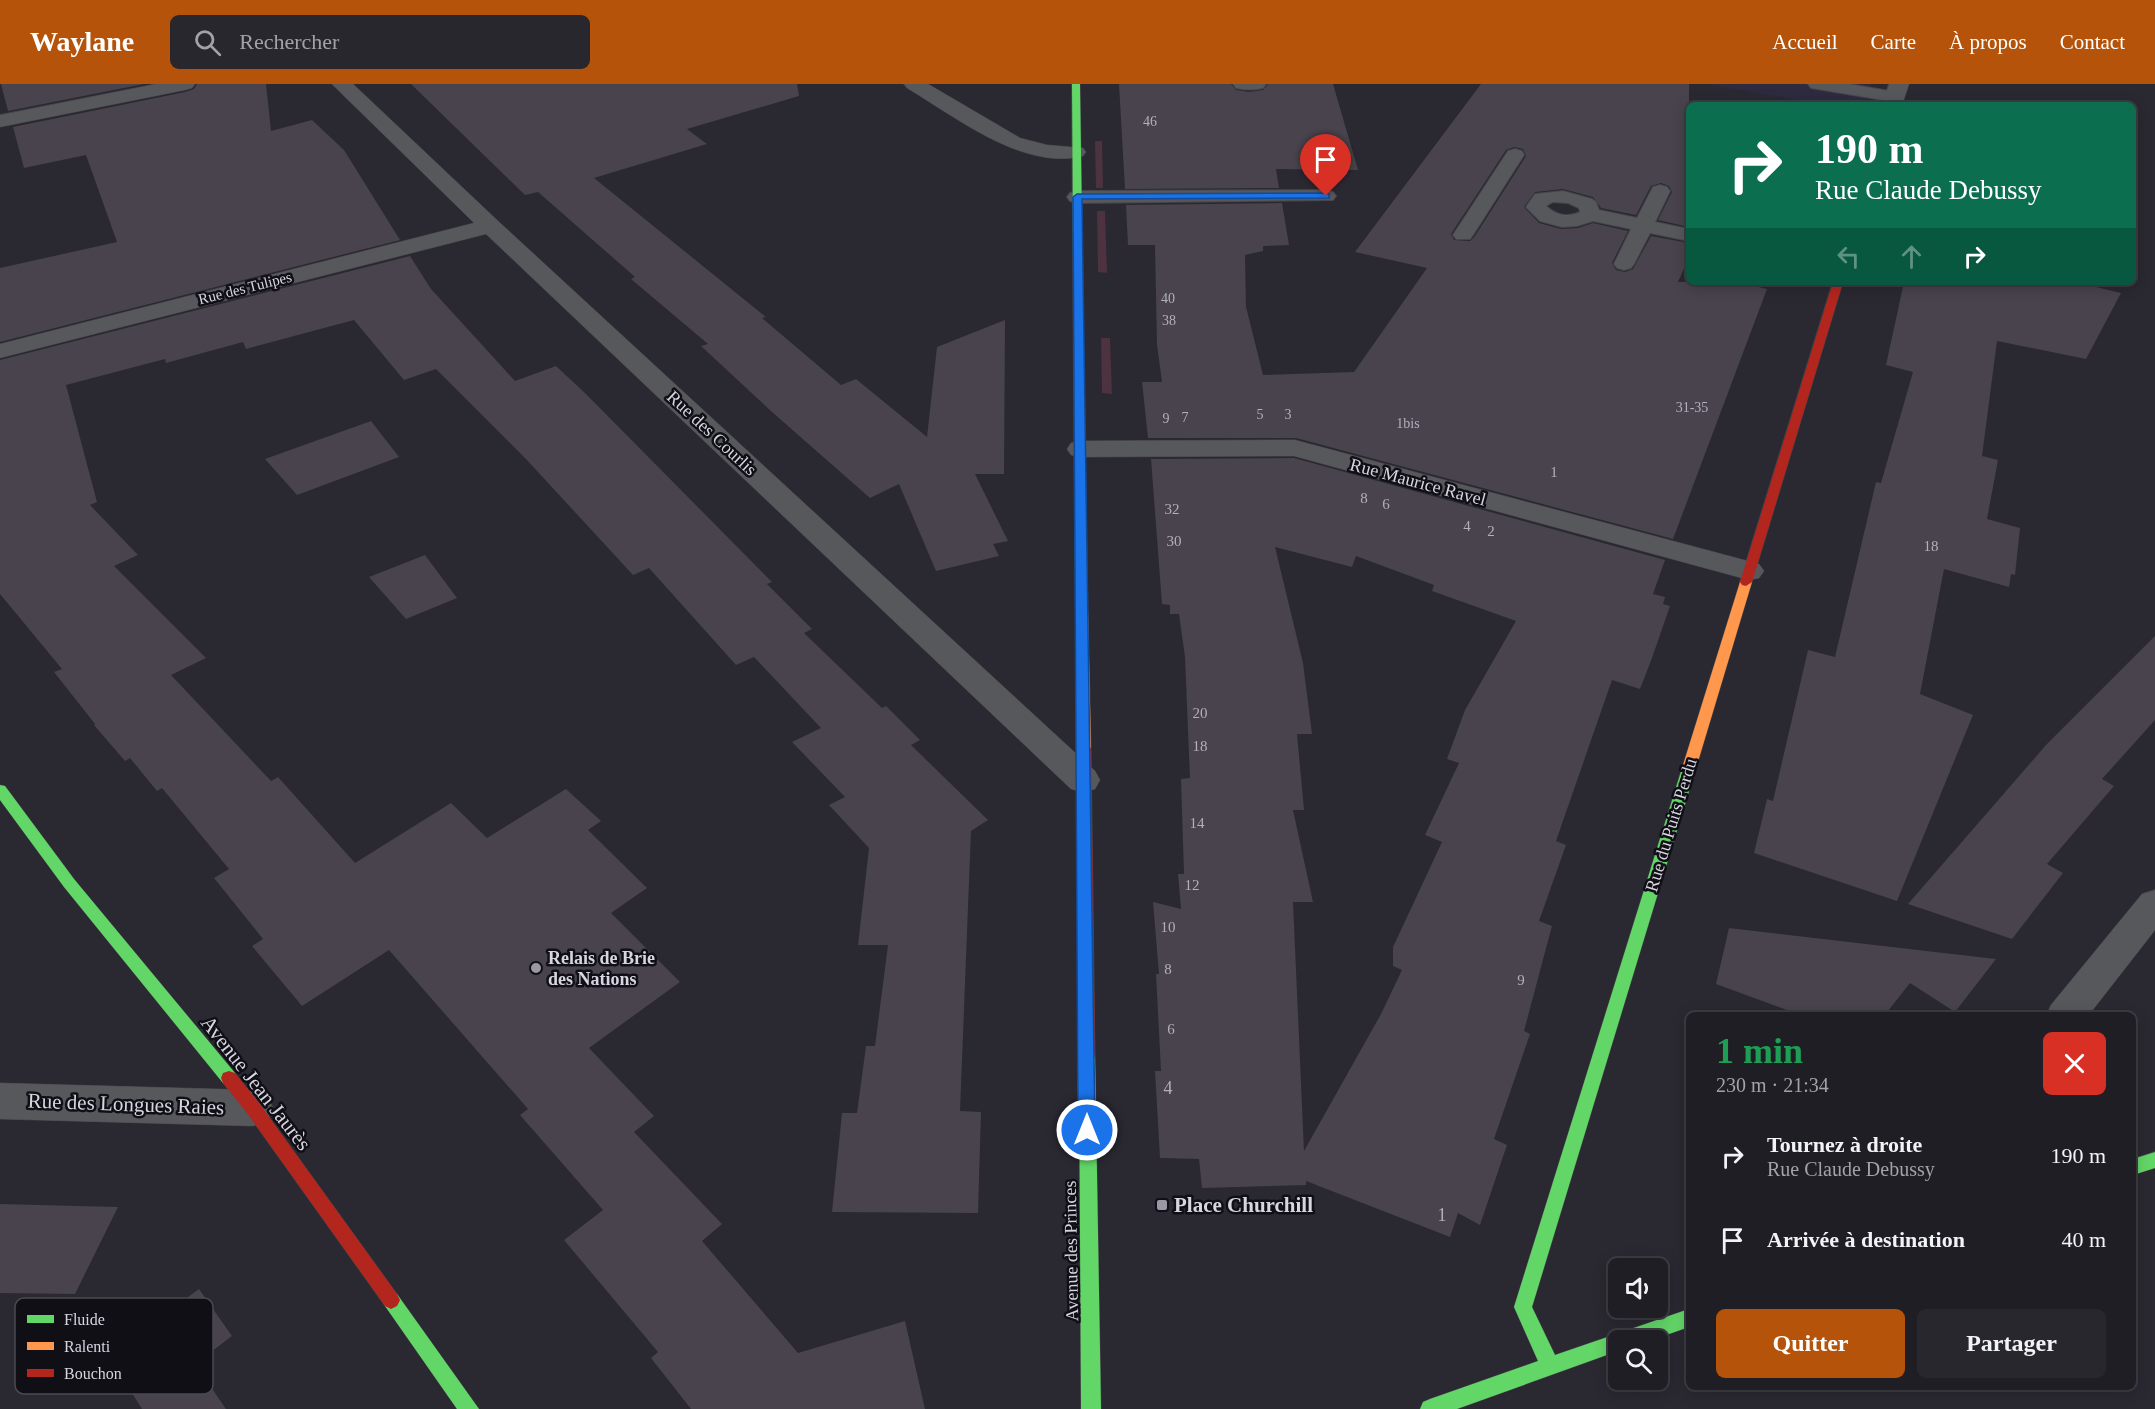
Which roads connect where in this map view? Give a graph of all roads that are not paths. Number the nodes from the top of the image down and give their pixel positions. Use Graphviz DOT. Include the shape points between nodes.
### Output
graph roads {
  1 [pos="185,84"];
  2 [pos="342,84"];
  3 [pos="914,84"];
  4 [pos="1076,84"];
  5 [pos="1242,84"];
  6 [pos="1257,84"];
  7 [pos="1817,84"];
  8 [pos="1895,95"];
  9 [pos="0,121"];
  10 [pos="1076,152"];
  11 [pos="1515,155"];
  12 [pos="1660,191"];
  13 [pos="1491,194"];
  14 [pos="1326,196"];
  15 [pos="1077,197"];
  16 [pos="1644,225"];
  17 [pos="490,226"];
  18 [pos="1686,234"];
  19 [pos="1463,235"];
  20 [pos="1624,264"];
  21 [pos="1837,285"];
  22 [pos="0,351"];
  23 [pos="1080,449"];
  24 [pos="1749,571"];
  25 [pos="1083,780"];
  26 [pos="0,790"];
  27 [pos="2155,904"];
  28 [pos="2068,1012"];
  29 [pos="0,1101"];
  30 [pos="253,1108"];
  31 [pos="2155,1160"];
  32 [pos="2136,1166"];
  33 [pos="1686,1319"];
  34 [pos="1655,1330"];
  35 [pos="1608,1346"];
  36 [pos="1550,1366"];
  37 [pos="1443,1407"];
  38 [pos="469,1409"];
  39 [pos="1091,1409"];
  1 -- 9 [label="street"];
  2 -- 17 [label="street, Rue des Courlis"];
  3 -- 10 [label="street" via="1013,143 1047,151"];
  4 -- 10 [label="main road, Avenue des Princes"];
  5 -- 6 [label="lane"];
  7 -- 8 [label="lane"];
  10 -- 15 [label="main road, Avenue des Princes"];
  11 -- 13 [label="lane"];
  12 -- 16 [label="lane"];
  13 -- 16 [label="lane" via="1537,203 1545,197 1569,197 1589,206 1590,214"];
  13 -- 19 [label="lane"];
  14 -- 15 [label="lane"];
  15 -- 23 [label="main road, Avenue des Princes"];
  16 -- 18 [label="lane"];
  16 -- 20 [label="lane"];
  17 -- 22 [label="street, Rue des Tulipes"];
  17 -- 25 [label="street, Rue des Courlis"];
  21 -- 24 [label="main road, Rue du Puits Perdu"];
  23 -- 24 [label="street, Rue Maurice Ravel" via="1294,448"];
  23 -- 25 [label="main road, Avenue des Princes"];
  24 -- 36 [label="main road, Rue du Puits Perdu" via="1523,1307"];
  25 -- 39 [label="main road, Avenue des Princes"];
  26 -- 30 [label="main road, Avenue Jean Jaurès" via="69,883"];
  27 -- 28 [label="street"];
  29 -- 30 [label="street, Rue des Longues Raies"];
  30 -- 38 [label="main road, Avenue Jean Jaurès"];
  31 -- 32 [label="main road"];
  33 -- 34 [label="main road"];
  35 -- 36 [label="main road"];
  36 -- 37 [label="main road"];
}
